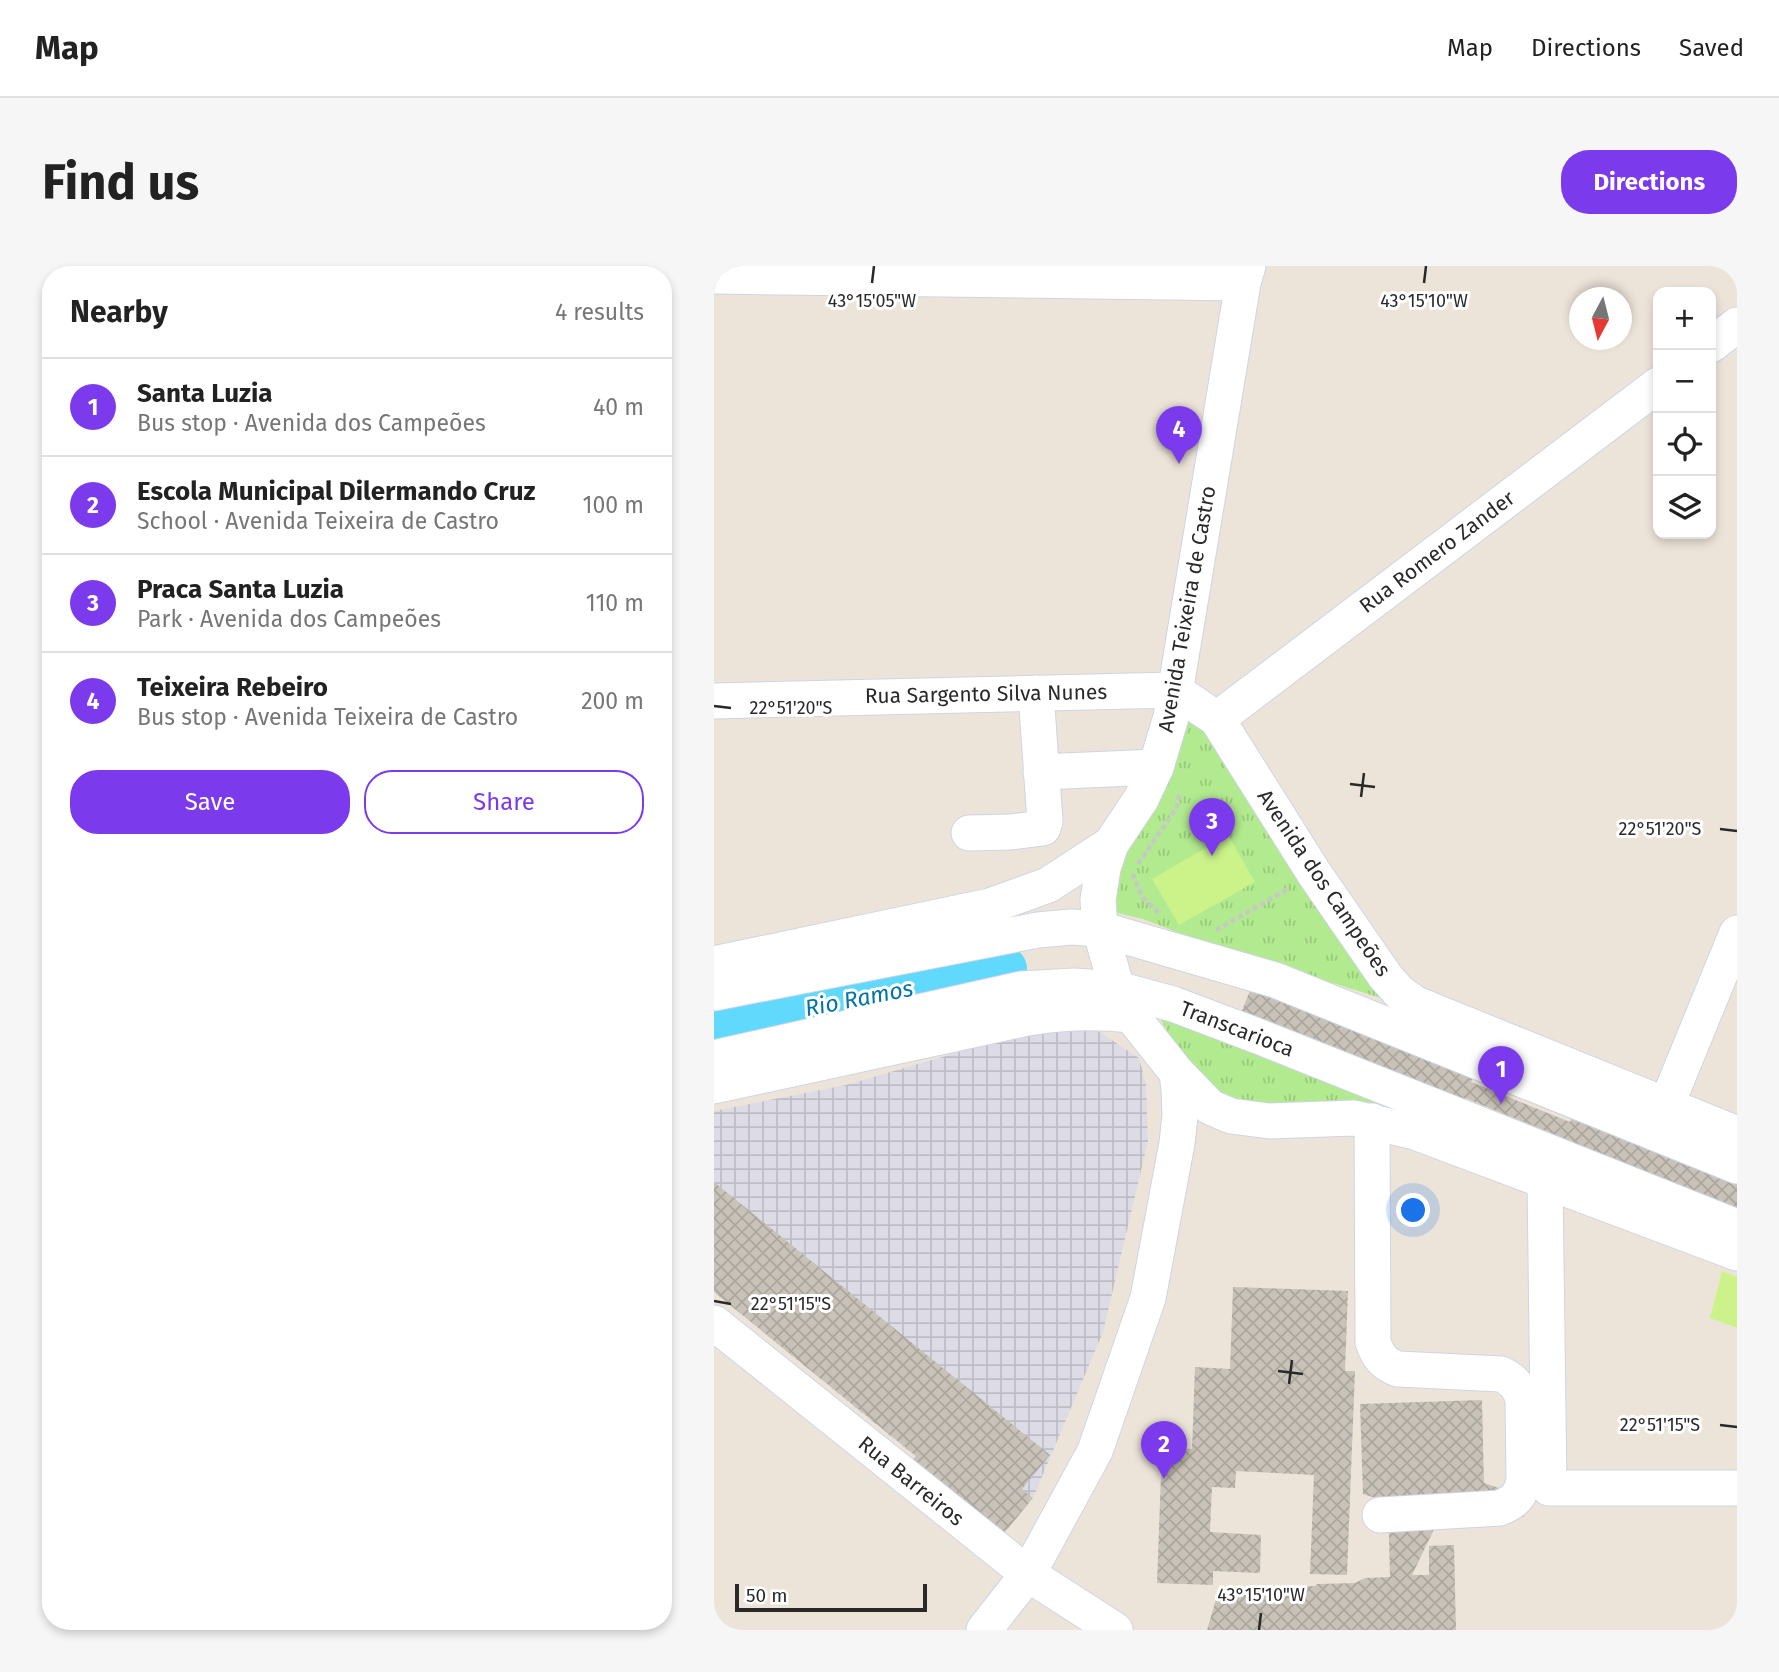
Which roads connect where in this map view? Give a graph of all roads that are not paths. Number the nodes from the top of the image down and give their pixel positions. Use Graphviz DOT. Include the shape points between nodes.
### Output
graph roads {
  1 [pos="1245,275"];
  2 [pos="714,276"];
  3 [pos="1737,325"];
  4 [pos="1716,341"];
  5 [pos="1653,389"];
  6 [pos="1174,690"];
  7 [pos="1036,693"];
  8 [pos="714,701"];
  9 [pos="1217,719"];
  10 [pos="1041,772"];
  11 [pos="1169,775"];
  12 [pos="1042,828"];
  13 [pos="970,833"];
  14 [pos="1111,844"];
  15 [pos="1068,872"];
  16 [pos="1100,929"];
  17 [pos="1737,933"];
  18 [pos="714,964"];
  19 [pos="714,993"];
  20 [pos="1124,1002"];
  21 [pos="714,1058"];
  22 [pos="1177,1073"];
  23 [pos="714,1086"];
  24 [pos="1666,1106"];
  25 [pos="1371,1121"];
  26 [pos="1737,1135"];
  27 [pos="1737,1166"];
  28 [pos="1545,1181"];
  29 [pos="1737,1227"];
  30 [pos="1737,1253"];
  31 [pos="714,1323"];
  32 [pos="1737,1488"];
  33 [pos="1380,1515"];
  34 [pos="1028,1574"];
  35 [pos="984,1630"];
  36 [pos="1115,1630"];
  1 -- 2 [label="street"];
  1 -- 6 [label="street, Avenida Teixeira de Castro"];
  3 -- 4 [label="street"];
  5 -- 9 [label="street, Rua Romero Zander"];
  6 -- 7 [label="street, Rua Sargento Silva Nunes"];
  6 -- 9 [label="street, Avenida dos Campeões"];
  6 -- 11 [label="street, Avenida Teixeira de Castro"];
  7 -- 8 [label="street, Rua Sargento Silva Nunes"];
  7 -- 10 [label="street"];
  9 -- 24 [label="street, Avenida dos Campeões" via="1314,873 1399,993 1416,1004"];
  10 -- 11 [label="street"];
  10 -- 12 [label="street"];
  11 -- 14 [label="street, Avenida Teixeira de Castro" via="1141,799"];
  12 -- 13 [label="street"];
  12 -- 15 [label="street"];
  14 -- 15 [label="street"];
  14 -- 16 [label="street, Avenida Teixeira de Castro" via="1099,887"];
  15 -- 18 [label="street" via="1048,885 990,906"];
  16 -- 19 [label="street" via="1038,930"];
  16 -- 20 [label="street, Avenida Teixeira de Castro"];
  16 -- 27 [label="street" via="1275,980"];
  17 -- 24 [label="street"];
  20 -- 21 [label="street, Transcarioca" via="1074,986 1021,989"];
  20 -- 22 [label="street, Avenida Teixeira de Castro"];
  20 -- 23 [label="street"];
  20 -- 29 [label="street, Transcarioca" via="1173,1004"];
  22 -- 25 [label="street" via="1210,1107 1241,1118"];
  22 -- 34 [label="street" via="1177,1143 1148,1298 1095,1451"];
  24 -- 26 [label="street, Avenida dos Campeões"];
  25 -- 28 [label="street" via="1415,1132"];
  25 -- 33 [label="street" via="1373,1342 1377,1354 1398,1370 1501,1374 1519,1388 1523,1399 1524,1480 1514,1502 1500,1508"];
  28 -- 30 [label="street"];
  28 -- 32 [label="street" via="1549,1488"];
  31 -- 34 [label="street, Rua Barreiros"];
  34 -- 35 [label="street"];
  34 -- 36 [label="street, Rua Barreiros"];
}
